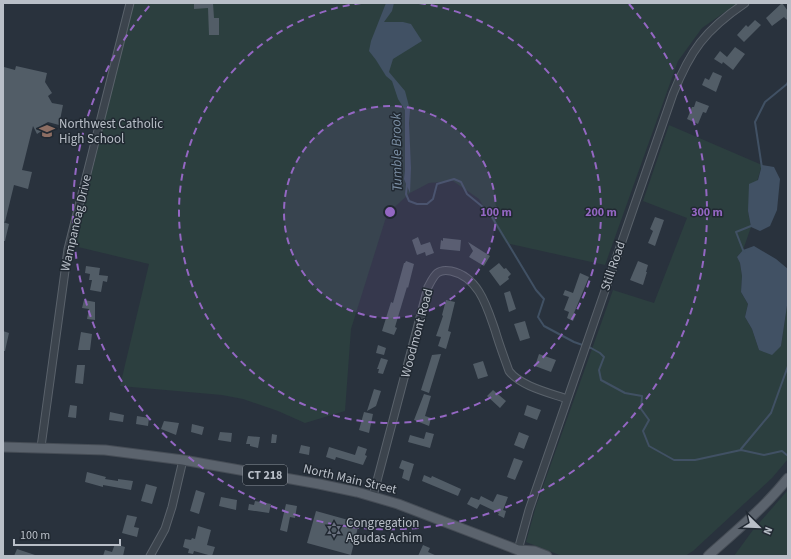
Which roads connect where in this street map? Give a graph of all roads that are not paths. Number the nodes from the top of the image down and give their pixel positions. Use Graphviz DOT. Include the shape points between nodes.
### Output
graph roads {
  1 [pos="130,3"];
  2 [pos="745,3"];
  3 [pos="567,399"];
  4 [pos="3,447"];
  5 [pos="41,447"];
  6 [pos="183,460"];
  7 [pos="788,478"];
  8 [pos="373,496"];
  9 [pos="518,550"];
  10 [pos="150,556"];
  11 [pos="527,556"];
  12 [pos="547,556"];
  13 [pos="708,556"];
  1 -- 5 [label="street, Wampanoag Drive" via="68,249"];
  2 -- 3 [label="street, Still Road" via="714,27 691,54 681,72"];
  3 -- 8 [label="street, Woodmont Road" via="523,383 512,376 485,301 475,286 455,272 439,272 434,275 428,286"];
  3 -- 9 [label="street, Still Road"];
  4 -- 5 [label="main road, North Main Street / CT 218"];
  5 -- 6 [label="main road, North Main Street / CT 218" via="105,450"];
  6 -- 8 [label="main road, North Main Street / CT 218"];
  6 -- 10 [label="street" via="168,522"];
  7 -- 13 [label="main road" via="757,512"];
  8 -- 9 [label="main road, North Main Street / CT 218" via="417,510"];
  9 -- 11 [label="main road, North Main Street / CT 218"];
  9 -- 12 [label="main road, North Main Street / CT 218" via="534,551"];
}
